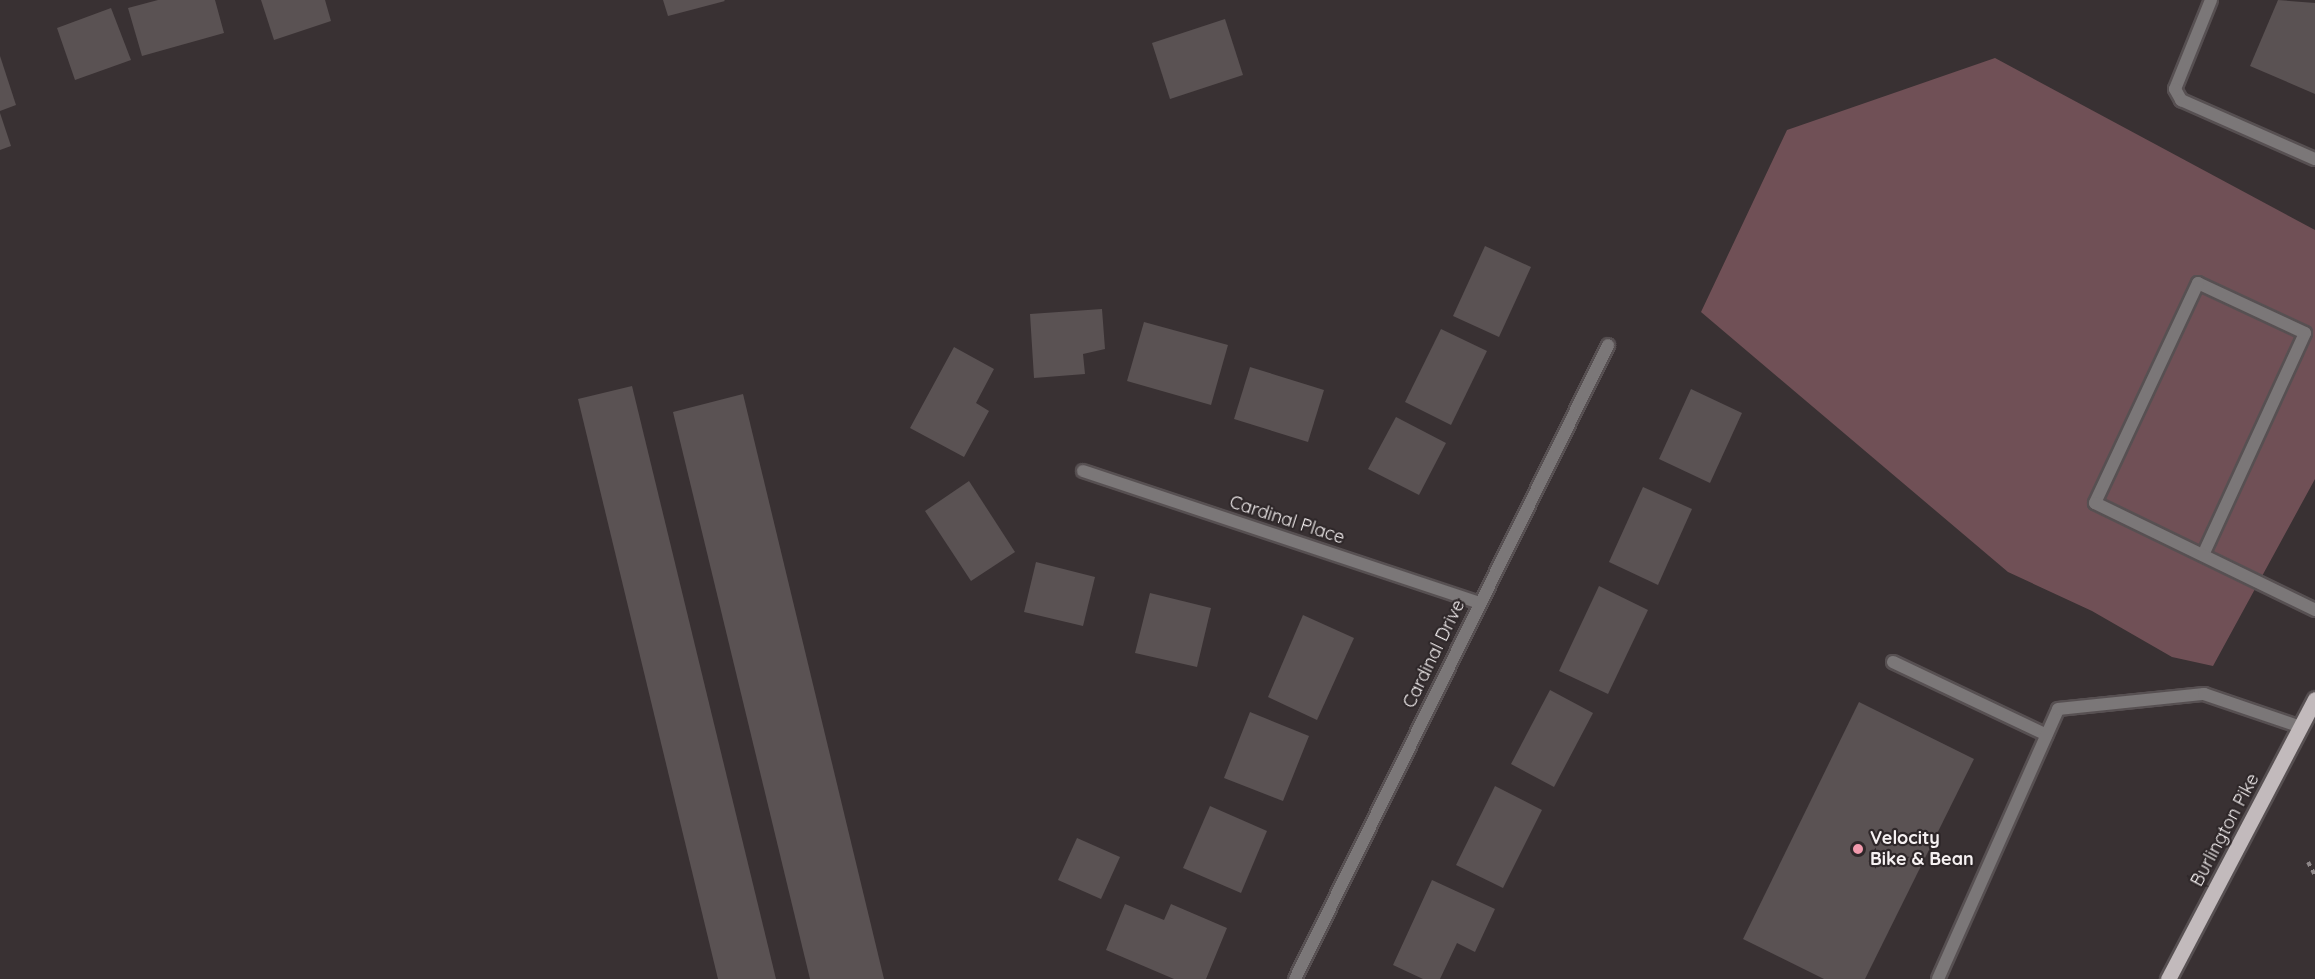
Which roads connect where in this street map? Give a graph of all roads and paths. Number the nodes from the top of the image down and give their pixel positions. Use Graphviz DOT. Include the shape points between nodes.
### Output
graph roads {
  1 [pos="2211,0"];
  2 [pos="2315,159"];
  3 [pos="1608,345"];
  4 [pos="1083,471"];
  5 [pos="2203,555"];
  6 [pos="1480,603"];
  7 [pos="2315,610"];
  8 [pos="1893,662"];
  9 [pos="2315,699"];
  10 [pos="2301,727"];
  11 [pos="2047,735"];
  12 [pos="2308,862"];
  13 [pos="2315,875"];
  14 [pos="1295,979"];
  15 [pos="1938,979"];
  16 [pos="2168,979"];
  1 -- 2 [label="street" via="2175,89 2181,100"];
  3 -- 6 [label="street, Cardinal Drive"];
  4 -- 6 [label="street, Cardinal Place"];
  5 -- 5 [label="street" via="2305,333 2198,283 2095,503"];
  5 -- 7 [label="street"];
  6 -- 14 [label="street, Cardinal Drive"];
  8 -- 11 [label="street"];
  9 -- 10 [label="main road, Burlington Pike"];
  10 -- 11 [label="street" via="2204,694 2058,709"];
  10 -- 16 [label="main road, Burlington Pike"];
  11 -- 15 [label="street"];
  12 -- 13 [label="path"];
}
